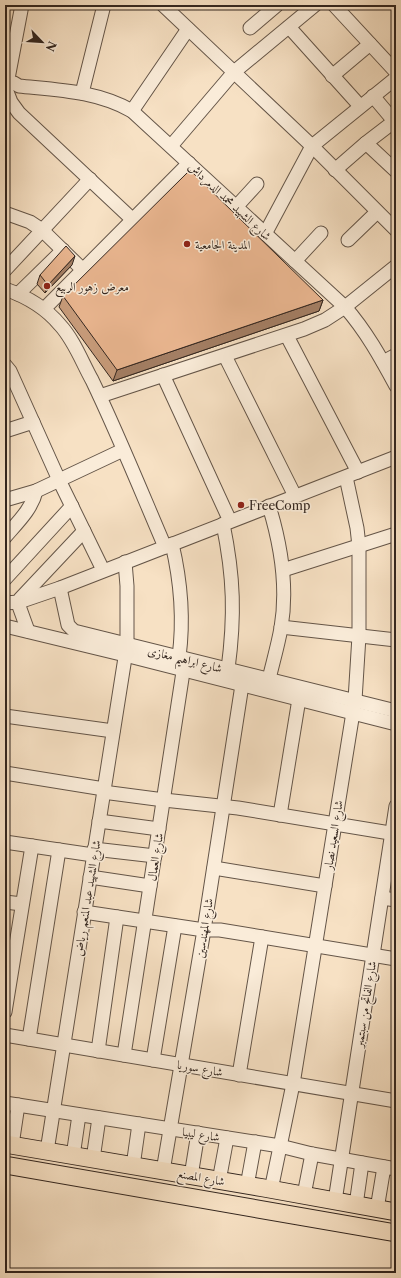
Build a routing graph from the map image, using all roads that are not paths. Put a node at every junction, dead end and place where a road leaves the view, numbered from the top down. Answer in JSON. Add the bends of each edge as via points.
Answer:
{"nodes":[{"id":1,"x":22,"y":5,"type":"edge"},
{"id":2,"x":104,"y":5,"type":"edge"},
{"id":3,"x":163,"y":5,"type":"edge"},
{"id":4,"x":277,"y":5,"type":"edge"},
{"id":5,"x":334,"y":5,"type":"edge"},
{"id":6,"x":308,"y":7,"type":"edge"},
{"id":7,"x":289,"y":27,"type":"junction"},
{"id":8,"x":188,"y":28,"type":"junction"},
{"id":9,"x":250,"y":28,"type":"dead end"},
{"id":10,"x":370,"y":44,"type":"junction"},
{"id":11,"x":234,"y":72,"type":"junction"},
{"id":12,"x":396,"y":72,"type":"edge"},
{"id":13,"x":332,"y":76,"type":"junction"},
{"id":14,"x":396,"y":78,"type":"edge"},
{"id":15,"x":9,"y":85,"type":"edge"},
{"id":16,"x":82,"y":93,"type":"junction"},
{"id":17,"x":373,"y":96,"type":"junction"},
{"id":18,"x":360,"y":106,"type":"junction"},
{"id":19,"x":132,"y":111,"type":"junction"},
{"id":20,"x":395,"y":120,"type":"edge"},
{"id":21,"x":366,"y":143,"type":"junction"},
{"id":22,"x":171,"y":146,"type":"junction"},
{"id":23,"x":312,"y":146,"type":"junction"},
{"id":24,"x":189,"y":163,"type":"junction"},
{"id":25,"x":335,"y":170,"type":"junction"},
{"id":26,"x":396,"y":171,"type":"edge"},
{"id":27,"x":90,"y":179,"type":"junction"},
{"id":28,"x":257,"y":184,"type":"dead end"},
{"id":29,"x":236,"y":206,"type":"junction"},
{"id":30,"x":378,"y":212,"type":"junction"},
{"id":31,"x":5,"y":213,"type":"edge"},
{"id":32,"x":133,"y":220,"type":"junction"},
{"id":33,"x":395,"y":227,"type":"edge"},
{"id":34,"x":42,"y":230,"type":"junction"},
{"id":35,"x":321,"y":233,"type":"dead end"},
{"id":36,"x":265,"y":234,"type":"junction"},
{"id":37,"x":348,"y":240,"type":"dead end"},
{"id":38,"x":63,"y":250,"type":"junction"},
{"id":39,"x":295,"y":261,"type":"junction"},
{"id":40,"x":396,"y":266,"type":"edge"},
{"id":41,"x":5,"y":270,"type":"edge"},
{"id":42,"x":83,"y":270,"type":"junction"},
{"id":43,"x":5,"y":289,"type":"edge"},
{"id":44,"x":18,"y":294,"type":"junction"},
{"id":45,"x":345,"y":307,"type":"junction"},
{"id":46,"x":44,"y":309,"type":"junction"},
{"id":47,"x":287,"y":336,"type":"junction"},
{"id":48,"x":396,"y":355,"type":"edge"},
{"id":49,"x":225,"y":356,"type":"junction"},
{"id":50,"x":383,"y":362,"type":"junction"},
{"id":51,"x":5,"y":365,"type":"edge"},
{"id":52,"x":163,"y":376,"type":"junction"},
{"id":53,"x":396,"y":386,"type":"edge"},
{"id":54,"x":100,"y":396,"type":"junction"},
{"id":55,"x":33,"y":422,"type":"junction"},
{"id":56,"x":5,"y":432,"type":"edge"},
{"id":57,"x":123,"y":450,"type":"junction"},
{"id":58,"x":396,"y":457,"type":"edge"},
{"id":59,"x":352,"y":474,"type":"junction"},
{"id":60,"x":60,"y":480,"type":"junction"},
{"id":61,"x":36,"y":491,"type":"junction"},
{"id":62,"x":295,"y":496,"type":"junction"},
{"id":63,"x":5,"y":500,"type":"edge"},
{"id":64,"x":72,"y":506,"type":"junction"},
{"id":65,"x":269,"y":506,"type":"junction"},
{"id":66,"x":226,"y":523,"type":"junction"},
{"id":67,"x":84,"y":531,"type":"junction"},
{"id":68,"x":396,"y":534,"type":"edge"},
{"id":69,"x":5,"y":537,"type":"edge"},
{"id":70,"x":168,"y":546,"type":"junction"},
{"id":71,"x":359,"y":546,"type":"junction"},
{"id":72,"x":125,"y":562,"type":"junction"},
{"id":73,"x":103,"y":570,"type":"junction"},
{"id":74,"x":282,"y":570,"type":"junction"},
{"id":75,"x":5,"y":579,"type":"edge"},
{"id":76,"x":60,"y":588,"type":"junction"},
{"id":77,"x":19,"y":602,"type":"junction"},
{"id":78,"x":5,"y":603,"type":"edge"},
{"id":79,"x":5,"y":626,"type":"edge"},
{"id":80,"x":281,"y":627,"type":"junction"},
{"id":81,"x":28,"y":631,"type":"junction"},
{"id":82,"x":359,"y":636,"type":"junction"},
{"id":83,"x":396,"y":640,"type":"edge"},
{"id":84,"x":126,"y":650,"type":"junction"},
{"id":85,"x":183,"y":662,"type":"junction"},
{"id":86,"x":228,"y":669,"type":"junction"},
{"id":87,"x":269,"y":679,"type":"junction"},
{"id":88,"x":242,"y":685,"type":"junction"},
{"id":89,"x":299,"y":699,"type":"junction"},
{"id":90,"x":354,"y":707,"type":"junction"},
{"id":91,"x":396,"y":710,"type":"edge"},
{"id":92,"x":5,"y":716,"type":"edge"},
{"id":93,"x":396,"y":724,"type":"edge"},
{"id":94,"x":113,"y":731,"type":"junction"},
{"id":95,"x":5,"y":774,"type":"edge"},
{"id":96,"x":104,"y":790,"type":"junction"},
{"id":97,"x":164,"y":800,"type":"junction"},
{"id":98,"x":396,"y":806,"type":"edge"},
{"id":99,"x":223,"y":807,"type":"junction"},
{"id":100,"x":280,"y":815,"type":"junction"},
{"id":101,"x":99,"y":821,"type":"junction"},
{"id":102,"x":335,"y":824,"type":"junction"},
{"id":103,"x":159,"y":829,"type":"junction"},
{"id":104,"x":394,"y":834,"type":"edge"},
{"id":105,"x":5,"y":842,"type":"edge"},
{"id":106,"x":32,"y":846,"type":"junction"},
{"id":107,"x":59,"y":850,"type":"junction"},
{"id":108,"x":94,"y":852,"type":"junction"},
{"id":109,"x":155,"y":856,"type":"junction"},
{"id":110,"x":214,"y":868,"type":"junction"},
{"id":111,"x":90,"y":877,"type":"junction"},
{"id":112,"x":150,"y":886,"type":"junction"},
{"id":113,"x":325,"y":886,"type":"junction"},
{"id":114,"x":382,"y":898,"type":"junction"},
{"id":115,"x":396,"y":900,"type":"edge"},
{"id":116,"x":5,"y":902,"type":"edge"},
{"id":117,"x":22,"y":904,"type":"junction"},
{"id":118,"x":84,"y":912,"type":"junction"},
{"id":119,"x":118,"y":917,"type":"junction"},
{"id":120,"x":145,"y":921,"type":"junction"},
{"id":121,"x":175,"y":926,"type":"junction"},
{"id":122,"x":204,"y":930,"type":"junction"},
{"id":123,"x":262,"y":937,"type":"junction"},
{"id":124,"x":316,"y":946,"type":"junction"},
{"id":125,"x":373,"y":955,"type":"junction"},
{"id":126,"x":396,"y":959,"type":"edge"},
{"id":127,"x":5,"y":1012,"type":"edge"},
{"id":128,"x":5,"y":1035,"type":"edge"},
{"id":129,"x":29,"y":1039,"type":"junction"},
{"id":130,"x":63,"y":1045,"type":"junction"},
{"id":131,"x":98,"y":1051,"type":"junction"},
{"id":132,"x":124,"y":1055,"type":"junction"},
{"id":133,"x":153,"y":1060,"type":"junction"},
{"id":134,"x":180,"y":1065,"type":"junction"},
{"id":135,"x":239,"y":1075,"type":"junction"},
{"id":136,"x":293,"y":1084,"type":"junction"},
{"id":137,"x":351,"y":1094,"type":"junction"},
{"id":138,"x":396,"y":1101,"type":"edge"},
{"id":139,"x":5,"y":1103,"type":"edge"},
{"id":140,"x":18,"y":1105,"type":"junction"},
{"id":141,"x":53,"y":1111,"type":"junction"},
{"id":142,"x":80,"y":1115,"type":"junction"},
{"id":143,"x":99,"y":1118,"type":"junction"},
{"id":144,"x":139,"y":1124,"type":"junction"},
{"id":145,"x":170,"y":1128,"type":"junction"},
{"id":146,"x":198,"y":1133,"type":"junction"},
{"id":147,"x":227,"y":1138,"type":"junction"},
{"id":148,"x":255,"y":1142,"type":"junction"},
{"id":149,"x":9,"y":1145,"type":"edge"},
{"id":150,"x":280,"y":1146,"type":"junction"},
{"id":151,"x":47,"y":1151,"type":"junction"},
{"id":152,"x":312,"y":1154,"type":"junction"},
{"id":153,"x":73,"y":1156,"type":"junction"},
{"id":154,"x":94,"y":1159,"type":"junction"},
{"id":155,"x":341,"y":1159,"type":"junction"},
{"id":156,"x":362,"y":1163,"type":"junction"},
{"id":157,"x":5,"y":1165,"type":"edge"},
{"id":158,"x":133,"y":1166,"type":"junction"},
{"id":159,"x":390,"y":1168,"type":"edge"},
{"id":160,"x":163,"y":1171,"type":"junction"},
{"id":161,"x":191,"y":1176,"type":"junction"},
{"id":162,"x":219,"y":1180,"type":"junction"},
{"id":163,"x":261,"y":1188,"type":"junction"},
{"id":164,"x":304,"y":1195,"type":"junction"},
{"id":165,"x":335,"y":1201,"type":"junction"},
{"id":166,"x":356,"y":1205,"type":"junction"},
{"id":167,"x":377,"y":1209,"type":"junction"},
{"id":168,"x":260,"y":1210,"type":"junction"},
{"id":169,"x":396,"y":1212,"type":"edge"},
{"id":170,"x":396,"y":1233,"type":"edge"}],
"edges":[{"from":1,"to":15,"type":"street"},
{"from":2,"to":16,"type":"street"},
{"from":3,"to":8,"type":"street"},
{"from":4,"to":9,"type":"street"},
{"from":5,"to":10,"type":"street"},
{"from":6,"to":7,"type":"street"},
{"from":7,"to":11,"type":"street"},
{"from":7,"to":13,"type":"street"},
{"from":8,"to":11,"type":"street"},
{"from":8,"to":19,"type":"street"},
{"from":10,"to":12,"type":"street"},
{"from":10,"to":13,"type":"street"},
{"from":11,"to":22,"type":"street"},
{"from":11,"to":23,"type":"street"},
{"from":13,"to":18,"type":"street"},
{"from":14,"to":17,"type":"street"},
{"from":15,"to":16,"type":"street","name":"شارع الشهيد محمد الدمرداش"},
{"from":15,"to":27,"type":"street","via":[[10,102],[14,108]]},
{"from":16,"to":19,"type":"street","name":"شارع الشهيد محمد الدمرداش","via":[[110,100]]},
{"from":17,"to":18,"type":"street"},
{"from":17,"to":20,"type":"street"},
{"from":18,"to":23,"type":"street"},
{"from":19,"to":22,"type":"street","name":"شارع الشهيد محمد الدمرداش"},
{"from":20,"to":21,"type":"street"},
{"from":21,"to":25,"type":"street"},
{"from":21,"to":26,"type":"street"},
{"from":22,"to":24,"type":"street","name":"شارع الشهيد محمد الدمرداش"},
{"from":23,"to":25,"type":"street"},
{"from":23,"to":36,"type":"street"},
{"from":24,"to":29,"type":"street","name":"شارع الشهيد محمد الدمرداش"},
{"from":24,"to":32,"type":"street"},
{"from":25,"to":30,"type":"street"},
{"from":27,"to":32,"type":"street"},
{"from":27,"to":34,"type":"street"},
{"from":28,"to":29,"type":"street"},
{"from":29,"to":36,"type":"street","name":"شارع الشهيد محمد الدمرداش"},
{"from":30,"to":33,"type":"street"},
{"from":30,"to":37,"type":"street"},
{"from":31,"to":34,"type":"street","via":[[30,222]]},
{"from":32,"to":42,"type":"street"},
{"from":34,"to":38,"type":"street"},
{"from":34,"to":41,"type":"street"},
{"from":35,"to":39,"type":"street"},
{"from":36,"to":39,"type":"street","name":"شارع الشهيد محمد الدمرداش"},
{"from":38,"to":42,"type":"street"},
{"from":38,"to":44,"type":"street"},
{"from":39,"to":45,"type":"street","name":"شارع الشهيد محمد الدمرداش"},
{"from":40,"to":45,"type":"street"},
{"from":42,"to":46,"type":"street"},
{"from":43,"to":44,"type":"street","name":"شارع العمال"},
{"from":44,"to":46,"type":"street","name":"شارع العمال"},
{"from":45,"to":47,"type":"street","via":[[325,320]]},
{"from":45,"to":50,"type":"street","name":"شارع الشهيد محمد الدمرداش"},
{"from":46,"to":54,"type":"street","name":"شارع العمال","via":[[61,325],[75,346]]},
{"from":47,"to":49,"type":"street"},
{"from":47,"to":59,"type":"street","name":"شارع السعيد نصار"},
{"from":48,"to":50,"type":"street"},
{"from":49,"to":52,"type":"street"},
{"from":49,"to":62,"type":"street"},
{"from":50,"to":53,"type":"street","name":"شارع الشهيد محمد الدمرداش"},
{"from":51,"to":55,"type":"street"},
{"from":52,"to":54,"type":"street"},
{"from":52,"to":66,"type":"street"},
{"from":54,"to":57,"type":"street","name":"شارع العمال"},
{"from":55,"to":56,"type":"street"},
{"from":55,"to":60,"type":"street"},
{"from":57,"to":60,"type":"street"},
{"from":57,"to":70,"type":"street","name":"شارع العمال"},
{"from":58,"to":59,"type":"street"},
{"from":59,"to":62,"type":"street"},
{"from":59,"to":71,"type":"street","name":"شارع السعيد نصار"},
{"from":60,"to":61,"type":"street"},
{"from":60,"to":64,"type":"street"},
{"from":61,"to":63,"type":"street"},
{"from":61,"to":69,"type":"street","via":[[28,509]]},
{"from":62,"to":65,"type":"street"},
{"from":64,"to":67,"type":"street"},
{"from":64,"to":75,"type":"street"},
{"from":65,"to":66,"type":"street"},
{"from":65,"to":74,"type":"street","via":[[277,535]]},
{"from":66,"to":70,"type":"street"},
{"from":66,"to":86,"type":"street","via":[[234,611]]},
{"from":67,"to":73,"type":"street"},
{"from":67,"to":77,"type":"street"},
{"from":68,"to":71,"type":"street"},
{"from":70,"to":72,"type":"street"},
{"from":70,"to":85,"type":"street","name":"شارع العمال","via":[[177,567],[182,612]]},
{"from":71,"to":74,"type":"street"},
{"from":71,"to":82,"type":"street","name":"شارع السعيد نصار"},
{"from":72,"to":73,"type":"street"},
{"from":72,"to":84,"type":"street","name":"شارع الشهيد عبد المنعم رياض"},
{"from":73,"to":76,"type":"street"},
{"from":74,"to":80,"type":"street"},
{"from":76,"to":77,"type":"street"},
{"from":76,"to":84,"type":"street","name":"شارع ابراهيم مغازى","via":[[71,629]]},
{"from":77,"to":78,"type":"street"},
{"from":77,"to":81,"type":"street"},
{"from":79,"to":81,"type":"street","name":"شارع ابراهيم مغازى"},
{"from":80,"to":82,"type":"street"},
{"from":80,"to":87,"type":"street"},
{"from":81,"to":84,"type":"street","name":"شارع ابراهيم مغازى"},
{"from":82,"to":83,"type":"street"},
{"from":82,"to":90,"type":"street","name":"شارع السعيد نصار"},
{"from":84,"to":85,"type":"street","name":"شارع ابراهيم مغازى"},
{"from":84,"to":94,"type":"street","name":"شارع الشهيد عبد المنعم رياض"},
{"from":85,"to":86,"type":"street","name":"شارع ابراهيم مغازى"},
{"from":85,"to":88,"type":"street","name":"شارع ابراهيم مغازى"},
{"from":85,"to":97,"type":"street","name":"شارع العمال"},
{"from":86,"to":87,"type":"street","name":"شارع ابراهيم مغازى"},
{"from":87,"to":90,"type":"street","name":"شارع ابراهيم مغازى"},
{"from":88,"to":89,"type":"street","name":"شارع ابراهيم مغازى"},
{"from":88,"to":99,"type":"street","name":"شارع المهندسين"},
{"from":89,"to":90,"type":"street","name":"شارع ابراهيم مغازى"},
{"from":89,"to":100,"type":"street"},
{"from":90,"to":91,"type":"street","name":"شارع ابراهيم مغازى"},
{"from":90,"to":93,"type":"street","name":"شارع ابراهيم مغازى"},
{"from":90,"to":102,"type":"street","name":"شارع السعيد نصار"},
{"from":92,"to":94,"type":"street"},
{"from":94,"to":96,"type":"street","name":"شارع الشهيد عبد المنعم رياض"},
{"from":95,"to":96,"type":"street"},
{"from":96,"to":97,"type":"street"},
{"from":96,"to":101,"type":"street","name":"شارع الشهيد عبد المنعم رياض"},
{"from":97,"to":99,"type":"street"},
{"from":97,"to":103,"type":"street","name":"شارع العمال"},
{"from":98,"to":104,"type":"street","name":"شارع الفاتح من سبتمبر"},
{"from":99,"to":100,"type":"street"},
{"from":99,"to":110,"type":"street","name":"شارع المهندسين"},
{"from":100,"to":102,"type":"street"},
{"from":101,"to":103,"type":"street"},
{"from":101,"to":108,"type":"street","name":"شارع الشهيد عبد المنعم رياض"},
{"from":102,"to":104,"type":"street"},
{"from":102,"to":113,"type":"street","name":"شارع السعيد نصار"},
{"from":103,"to":109,"type":"street","name":"شارع العمال"},
{"from":104,"to":114,"type":"street","name":"شارع الفاتح من سبتمبر"},
{"from":105,"to":106,"type":"street"},
{"from":106,"to":107,"type":"street"},
{"from":106,"to":117,"type":"street"},
{"from":107,"to":108,"type":"street"},
{"from":107,"to":129,"type":"street"},
{"from":108,"to":109,"type":"street"},
{"from":108,"to":111,"type":"street","name":"شارع الشهيد عبد المنعم رياض"},
{"from":109,"to":112,"type":"street","name":"شارع العمال"},
{"from":110,"to":113,"type":"street"},
{"from":110,"to":122,"type":"street","name":"شارع المهندسين"},
{"from":111,"to":112,"type":"street"},
{"from":111,"to":118,"type":"street","name":"شارع الشهيد عبد المنعم رياض"},
{"from":112,"to":120,"type":"street","name":"شارع العمال"},
{"from":113,"to":124,"type":"street","name":"شارع السعيد نصار"},
{"from":114,"to":115,"type":"street"},
{"from":114,"to":125,"type":"street","name":"شارع الفاتح من سبتمبر"},
{"from":116,"to":117,"type":"street"},
{"from":117,"to":127,"type":"street"},
{"from":118,"to":119,"type":"street"},
{"from":118,"to":130,"type":"street","name":"شارع الشهيد عبد المنعم رياض"},
{"from":119,"to":120,"type":"street"},
{"from":119,"to":131,"type":"street"},
{"from":120,"to":121,"type":"street"},
{"from":120,"to":132,"type":"street","name":"شارع العمال"},
{"from":121,"to":122,"type":"street"},
{"from":121,"to":133,"type":"street"},
{"from":122,"to":123,"type":"street"},
{"from":122,"to":134,"type":"street","name":"شارع المهندسين"},
{"from":123,"to":124,"type":"street"},
{"from":123,"to":135,"type":"street"},
{"from":124,"to":125,"type":"street"},
{"from":124,"to":136,"type":"street","name":"شارع السعيد نصار"},
{"from":125,"to":126,"type":"street"},
{"from":125,"to":137,"type":"street","name":"شارع الفاتح من سبتمبر"},
{"from":128,"to":129,"type":"street","name":"شارع سوريا"},
{"from":129,"to":130,"type":"street","name":"شارع سوريا"},
{"from":130,"to":131,"type":"street","name":"شارع سوريا"},
{"from":130,"to":141,"type":"street","name":"شارع الشهيد عبد المنعم رياض"},
{"from":131,"to":132,"type":"street","name":"شارع سوريا"},
{"from":132,"to":133,"type":"street","name":"شارع سوريا"},
{"from":133,"to":134,"type":"street","name":"شارع سوريا"},
{"from":134,"to":135,"type":"street","name":"شارع سوريا"},
{"from":134,"to":145,"type":"street","name":"شارع المهندسين"},
{"from":135,"to":136,"type":"street","name":"شارع سوريا"},
{"from":136,"to":137,"type":"street","name":"شارع سوريا"},
{"from":136,"to":150,"type":"street","name":"شارع السعيد نصار"},
{"from":137,"to":138,"type":"street","name":"شارع سوريا"},
{"from":137,"to":155,"type":"street","name":"شارع الفاتح من سبتمبر"},
{"from":139,"to":140,"type":"street","name":"شارع ليبيا"},
{"from":140,"to":141,"type":"street","name":"شارع ليبيا"},
{"from":140,"to":149,"type":"street"},
{"from":141,"to":142,"type":"street","name":"شارع ليبيا"},
{"from":141,"to":151,"type":"street","name":"شارع الشهيد عبد المنعم رياض"},
{"from":142,"to":143,"type":"street","name":"شارع ليبيا"},
{"from":142,"to":153,"type":"street"},
{"from":143,"to":144,"type":"street","name":"شارع ليبيا"},
{"from":143,"to":154,"type":"street"},
{"from":144,"to":145,"type":"street","name":"شارع ليبيا"},
{"from":144,"to":158,"type":"street"},
{"from":145,"to":146,"type":"street","name":"شارع ليبيا"},
{"from":145,"to":160,"type":"street","name":"شارع المهندسين"},
{"from":146,"to":147,"type":"street","name":"شارع ليبيا"},
{"from":146,"to":161,"type":"street"},
{"from":147,"to":148,"type":"street","name":"شارع ليبيا"},
{"from":147,"to":162,"type":"street"},
{"from":148,"to":150,"type":"street","name":"شارع ليبيا"},
{"from":148,"to":163,"type":"street"},
{"from":149,"to":151,"type":"main road","name":"شارع المصنع"},
{"from":150,"to":152,"type":"street","name":"شارع ليبيا"},
{"from":150,"to":163,"type":"street","name":"شارع السعيد نصار"},
{"from":151,"to":153,"type":"main road","name":"شارع المصنع"},
{"from":152,"to":155,"type":"street","name":"شارع ليبيا"},
{"from":152,"to":164,"type":"street"},
{"from":153,"to":154,"type":"main road","name":"شارع المصنع"},
{"from":154,"to":158,"type":"main road","name":"شارع المصنع"},
{"from":155,"to":156,"type":"street","name":"شارع ليبيا"},
{"from":155,"to":165,"type":"street","name":"شارع الفاتح من سبتمبر"},
{"from":156,"to":159,"type":"street","name":"شارع ليبيا"},
{"from":156,"to":166,"type":"street"},
{"from":157,"to":168,"type":"main road","name":"شارع المصنع"},
{"from":158,"to":160,"type":"main road","name":"شارع المصنع"},
{"from":159,"to":167,"type":"street"},
{"from":160,"to":161,"type":"main road","name":"شارع المصنع"},
{"from":161,"to":162,"type":"main road","name":"شارع المصنع"},
{"from":162,"to":163,"type":"main road","name":"شارع المصنع"},
{"from":163,"to":164,"type":"main road","name":"شارع المصنع"},
{"from":163,"to":168,"type":"main road"},
{"from":164,"to":165,"type":"main road","name":"شارع المصنع"},
{"from":165,"to":166,"type":"main road","name":"شارع المصنع"},
{"from":166,"to":167,"type":"main road","name":"شارع المصنع"},
{"from":167,"to":169,"type":"main road","name":"شارع المصنع"},
{"from":168,"to":170,"type":"main road","name":"شارع المصنع"}]}
